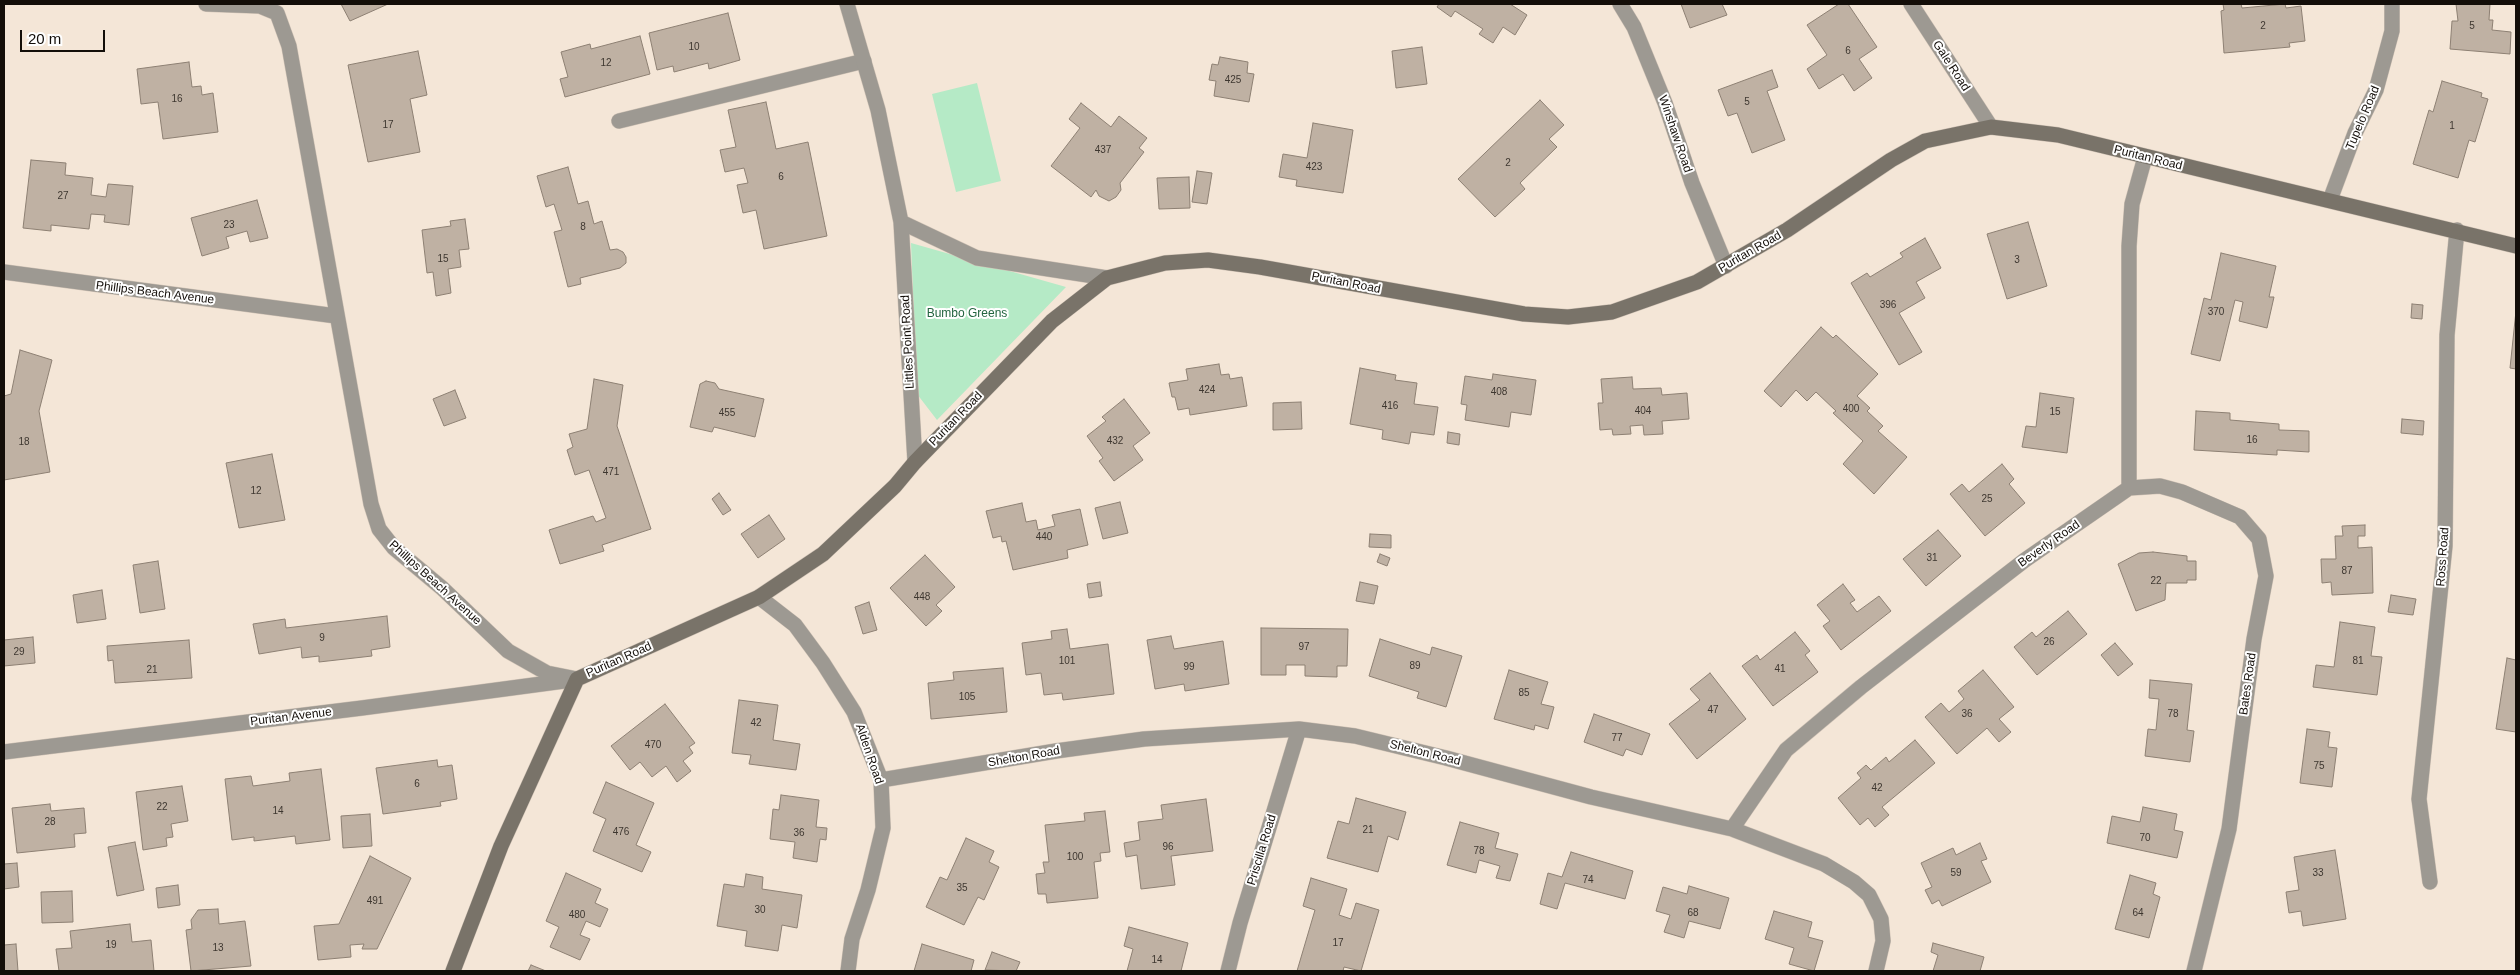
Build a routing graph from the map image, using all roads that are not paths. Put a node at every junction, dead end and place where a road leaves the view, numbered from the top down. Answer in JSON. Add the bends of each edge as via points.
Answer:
{"nodes":[{"id":1,"x":206,"y":4,"type":"edge"},
{"id":2,"x":846,"y":4,"type":"edge"},
{"id":3,"x":1620,"y":4,"type":"edge"},
{"id":4,"x":1911,"y":4,"type":"edge"},
{"id":5,"x":2392,"y":4,"type":"edge"},
{"id":6,"x":864,"y":61,"type":"junction"},
{"id":7,"x":619,"y":121,"type":"dead end"},
{"id":8,"x":1991,"y":127,"type":"junction"},
{"id":9,"x":2145,"y":157,"type":"junction"},
{"id":10,"x":2330,"y":200,"type":"junction"},
{"id":11,"x":901,"y":222,"type":"junction"},
{"id":12,"x":2457,"y":230,"type":"junction"},
{"id":13,"x":2516,"y":246,"type":"edge"},
{"id":14,"x":1726,"y":266,"type":"junction"},
{"id":15,"x":4,"y":272,"type":"edge"},
{"id":16,"x":1107,"y":278,"type":"junction"},
{"id":17,"x":336,"y":316,"type":"junction"},
{"id":18,"x":915,"y":462,"type":"junction"},
{"id":19,"x":2129,"y":488,"type":"junction"},
{"id":20,"x":759,"y":597,"type":"junction"},
{"id":21,"x":577,"y":679,"type":"junction"},
{"id":22,"x":1299,"y":729,"type":"junction"},
{"id":23,"x":4,"y":752,"type":"edge"},
{"id":24,"x":881,"y":780,"type":"junction"},
{"id":25,"x":1732,"y":829,"type":"junction"},
{"id":26,"x":2430,"y":882,"type":"dead end"},
{"id":27,"x":453,"y":971,"type":"edge"},
{"id":28,"x":848,"y":971,"type":"edge"},
{"id":29,"x":1228,"y":971,"type":"edge"},
{"id":30,"x":1876,"y":971,"type":"edge"},
{"id":31,"x":2194,"y":971,"type":"edge"}],
"edges":[{"from":1,"to":17,"type":"street","name":"Phillips Beach Avenue","via":[[260,6],[277,13],[289,46]]},
{"from":2,"to":6,"type":"street","name":"Littles Point Road"},
{"from":3,"to":14,"type":"street","name":"Winshaw Road","via":[[1634,27],[1665,103],[1692,184]]},
{"from":4,"to":8,"type":"street","name":"Gale Road"},
{"from":5,"to":10,"type":"street","name":"Tupelo Road","via":[[2392,32],[2376,90],[2355,133]]},
{"from":6,"to":7,"type":"street"},
{"from":6,"to":11,"type":"street","name":"Littles Point Road","via":[[878,110]]},
{"from":8,"to":9,"type":"street","name":"Puritan Road","via":[[2058,135]]},
{"from":8,"to":14,"type":"street","name":"Puritan Road","via":[[1925,141]]},
{"from":9,"to":10,"type":"street","name":"Puritan Road"},
{"from":9,"to":19,"type":"street","via":[[2132,204],[2129,246]]},
{"from":10,"to":12,"type":"street","name":"Puritan Road"},
{"from":11,"to":16,"type":"street","via":[[977,258]]},
{"from":11,"to":18,"type":"street","name":"Littles Point Road"},
{"from":12,"to":13,"type":"street","name":"Puritan Road"},
{"from":12,"to":26,"type":"street","name":"Ross Road","via":[[2447,335],[2445,546],[2419,799]]},
{"from":14,"to":16,"type":"street","name":"Puritan Road","via":[[1672,292],[1612,312],[1568,317],[1524,314],[1208,260],[1165,263]]},
{"from":15,"to":17,"type":"street","name":"Phillips Beach Avenue"},
{"from":16,"to":18,"type":"street","name":"Puritan Road","via":[[1052,321]]},
{"from":17,"to":21,"type":"street","name":"Phillips Beach Avenue","via":[[370,504],[380,529],[394,548],[508,651],[547,673]]},
{"from":18,"to":20,"type":"street","name":"Puritan Road","via":[[895,486],[823,554]]},
{"from":19,"to":25,"type":"street","name":"Beverly Road","via":[[2025,560],[1861,687],[1786,750]]},
{"from":19,"to":31,"type":"street","name":"Bates Road","via":[[2160,486],[2182,492],[2240,518],[2259,539],[2266,576],[2254,639],[2228,829]]},
{"from":20,"to":21,"type":"street","name":"Puritan Road"},
{"from":20,"to":24,"type":"street","name":"Alden Road","via":[[795,625],[823,662],[854,712]]},
{"from":21,"to":23,"type":"street","name":"Puritan Avenue"},
{"from":21,"to":27,"type":"street","name":"Puritan Road","via":[[501,846]]},
{"from":22,"to":24,"type":"street","name":"Shelton Road","via":[[1144,739]]},
{"from":22,"to":25,"type":"street","name":"Shelton Road","via":[[1355,736],[1590,797]]},
{"from":22,"to":29,"type":"street","name":"Priscilla Road"},
{"from":24,"to":28,"type":"street","name":"Alden Road","via":[[883,828],[852,939]]},
{"from":25,"to":30,"type":"street","name":"Shelton Road","via":[[1824,864],[1854,882],[1868,895],[1881,919],[1883,941]]}]}
